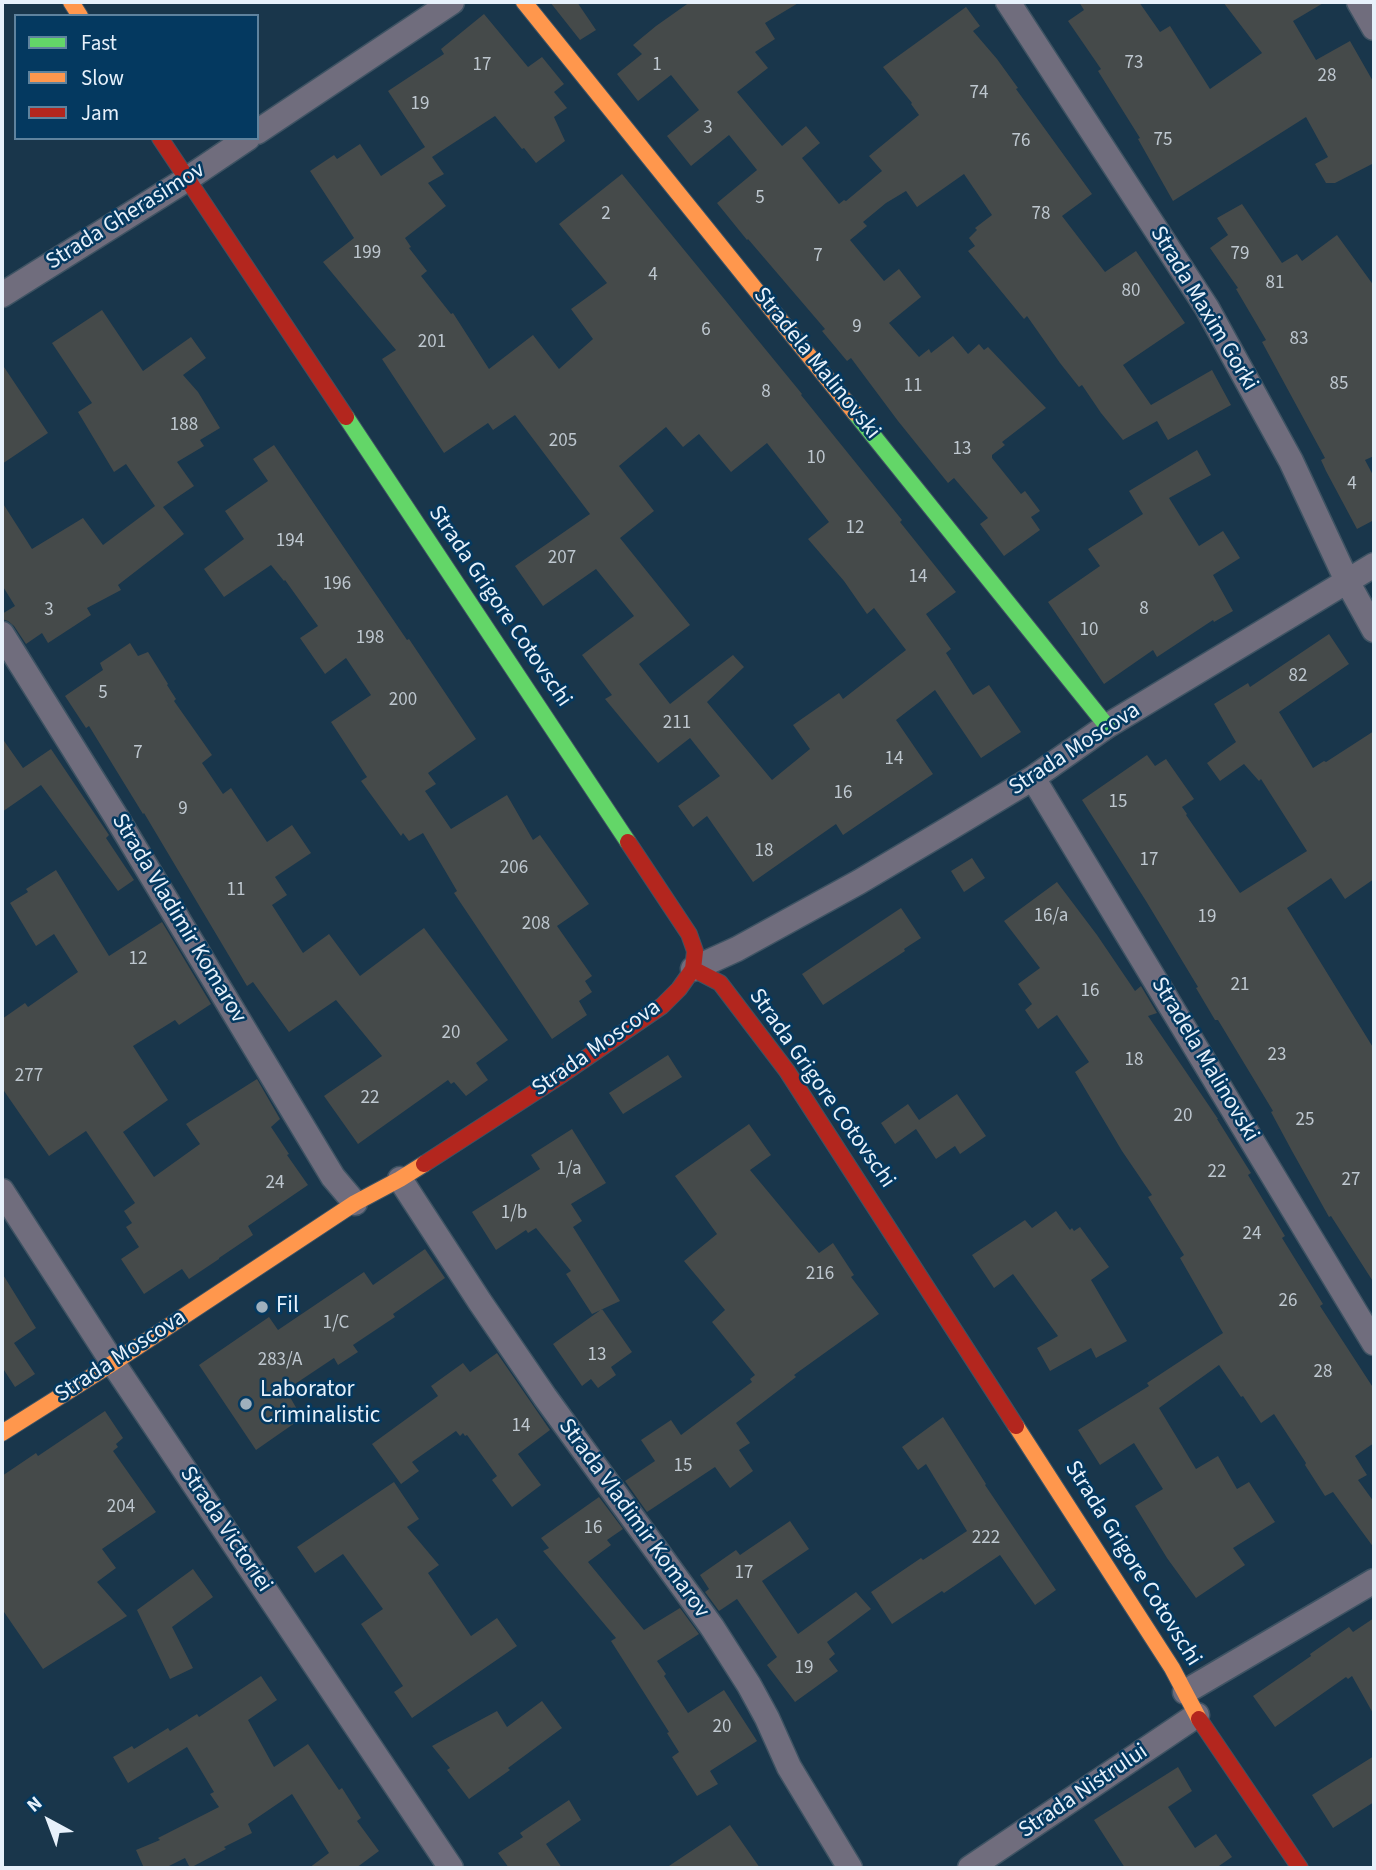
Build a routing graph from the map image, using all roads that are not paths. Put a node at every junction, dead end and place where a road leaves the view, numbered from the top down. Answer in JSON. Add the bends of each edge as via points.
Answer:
{"nodes":[{"id":1,"x":452,"y":2,"type":"edge"},
{"id":2,"x":524,"y":2,"type":"edge"},
{"id":3,"x":1008,"y":2,"type":"edge"},
{"id":4,"x":1359,"y":2,"type":"edge"},
{"id":5,"x":1374,"y":28,"type":"edge"},
{"id":6,"x":259,"y":131,"type":"edge"},
{"id":7,"x":161,"y":140,"type":"edge"},
{"id":8,"x":245,"y":140,"type":"edge"},
{"id":9,"x":187,"y":179,"type":"junction"},
{"id":10,"x":2,"y":295,"type":"edge"},
{"id":11,"x":1374,"y":565,"type":"edge"},
{"id":12,"x":1348,"y":583,"type":"junction"},
{"id":13,"x":1374,"y":630,"type":"edge"},
{"id":14,"x":2,"y":634,"type":"edge"},
{"id":15,"x":1107,"y":726,"type":"junction"},
{"id":16,"x":1033,"y":778,"type":"junction"},
{"id":17,"x":693,"y":969,"type":"junction"},
{"id":18,"x":400,"y":1179,"type":"junction"},
{"id":19,"x":2,"y":1191,"type":"edge"},
{"id":20,"x":355,"y":1203,"type":"junction"},
{"id":21,"x":1374,"y":1343,"type":"edge"},
{"id":22,"x":113,"y":1363,"type":"junction"},
{"id":23,"x":2,"y":1433,"type":"edge"},
{"id":24,"x":1374,"y":1581,"type":"edge"},
{"id":25,"x":1185,"y":1692,"type":"junction"},
{"id":26,"x":1197,"y":1715,"type":"junction"},
{"id":27,"x":451,"y":1868,"type":"edge"},
{"id":28,"x":850,"y":1868,"type":"edge"},
{"id":29,"x":970,"y":1868,"type":"edge"},
{"id":30,"x":1300,"y":1868,"type":"edge"}],
"edges":[{"from":1,"to":6,"type":"street"},
{"from":2,"to":15,"type":"street","name":"Stradela Malinovski"},
{"from":3,"to":12,"type":"street","name":"Strada Maxim Gorki","via":[[1207,308],[1291,461]]},
{"from":4,"to":5,"type":"street"},
{"from":7,"to":9,"type":"street","name":"Strada Grigore Cotovschi"},
{"from":8,"to":9,"type":"street","name":"Strada Gherasimov"},
{"from":9,"to":10,"type":"street","name":"Strada Gherasimov"},
{"from":9,"to":17,"type":"street","name":"Strada Grigore Cotovschi","via":[[689,934],[695,951]]},
{"from":11,"to":12,"type":"street","name":"Strada Moscova"},
{"from":12,"to":13,"type":"street","name":"Strada Maxim Gorki"},
{"from":12,"to":15,"type":"street","name":"Strada Moscova"},
{"from":14,"to":20,"type":"street","name":"Strada Vladimir Komarov","via":[[333,1177]]},
{"from":15,"to":16,"type":"street","name":"Strada Moscova"},
{"from":16,"to":17,"type":"street","name":"Strada Moscova","via":[[859,882]]},
{"from":16,"to":21,"type":"street","name":"Stradela Malinovski"},
{"from":17,"to":18,"type":"street","name":"Strada Moscova","via":[[662,1006]]},
{"from":17,"to":25,"type":"street","name":"Strada Grigore Cotovschi","via":[[719,983],[787,1071]]},
{"from":18,"to":20,"type":"street","name":"Strada Moscova"},
{"from":18,"to":28,"type":"street","name":"Strada Vladimir Komarov","via":[[545,1397],[712,1627]]},
{"from":19,"to":22,"type":"street","name":"Strada Victoriei"},
{"from":20,"to":22,"type":"street","name":"Strada Moscova"},
{"from":22,"to":23,"type":"street","name":"Strada Moscova"},
{"from":22,"to":27,"type":"street","name":"Strada Victoriei"},
{"from":24,"to":25,"type":"street"},
{"from":25,"to":26,"type":"street","name":"Strada Grigore Cotovschi"},
{"from":26,"to":29,"type":"street","name":"Strada Nistrului"},
{"from":26,"to":30,"type":"street","name":"Strada Grigore Cotovschi"}]}
